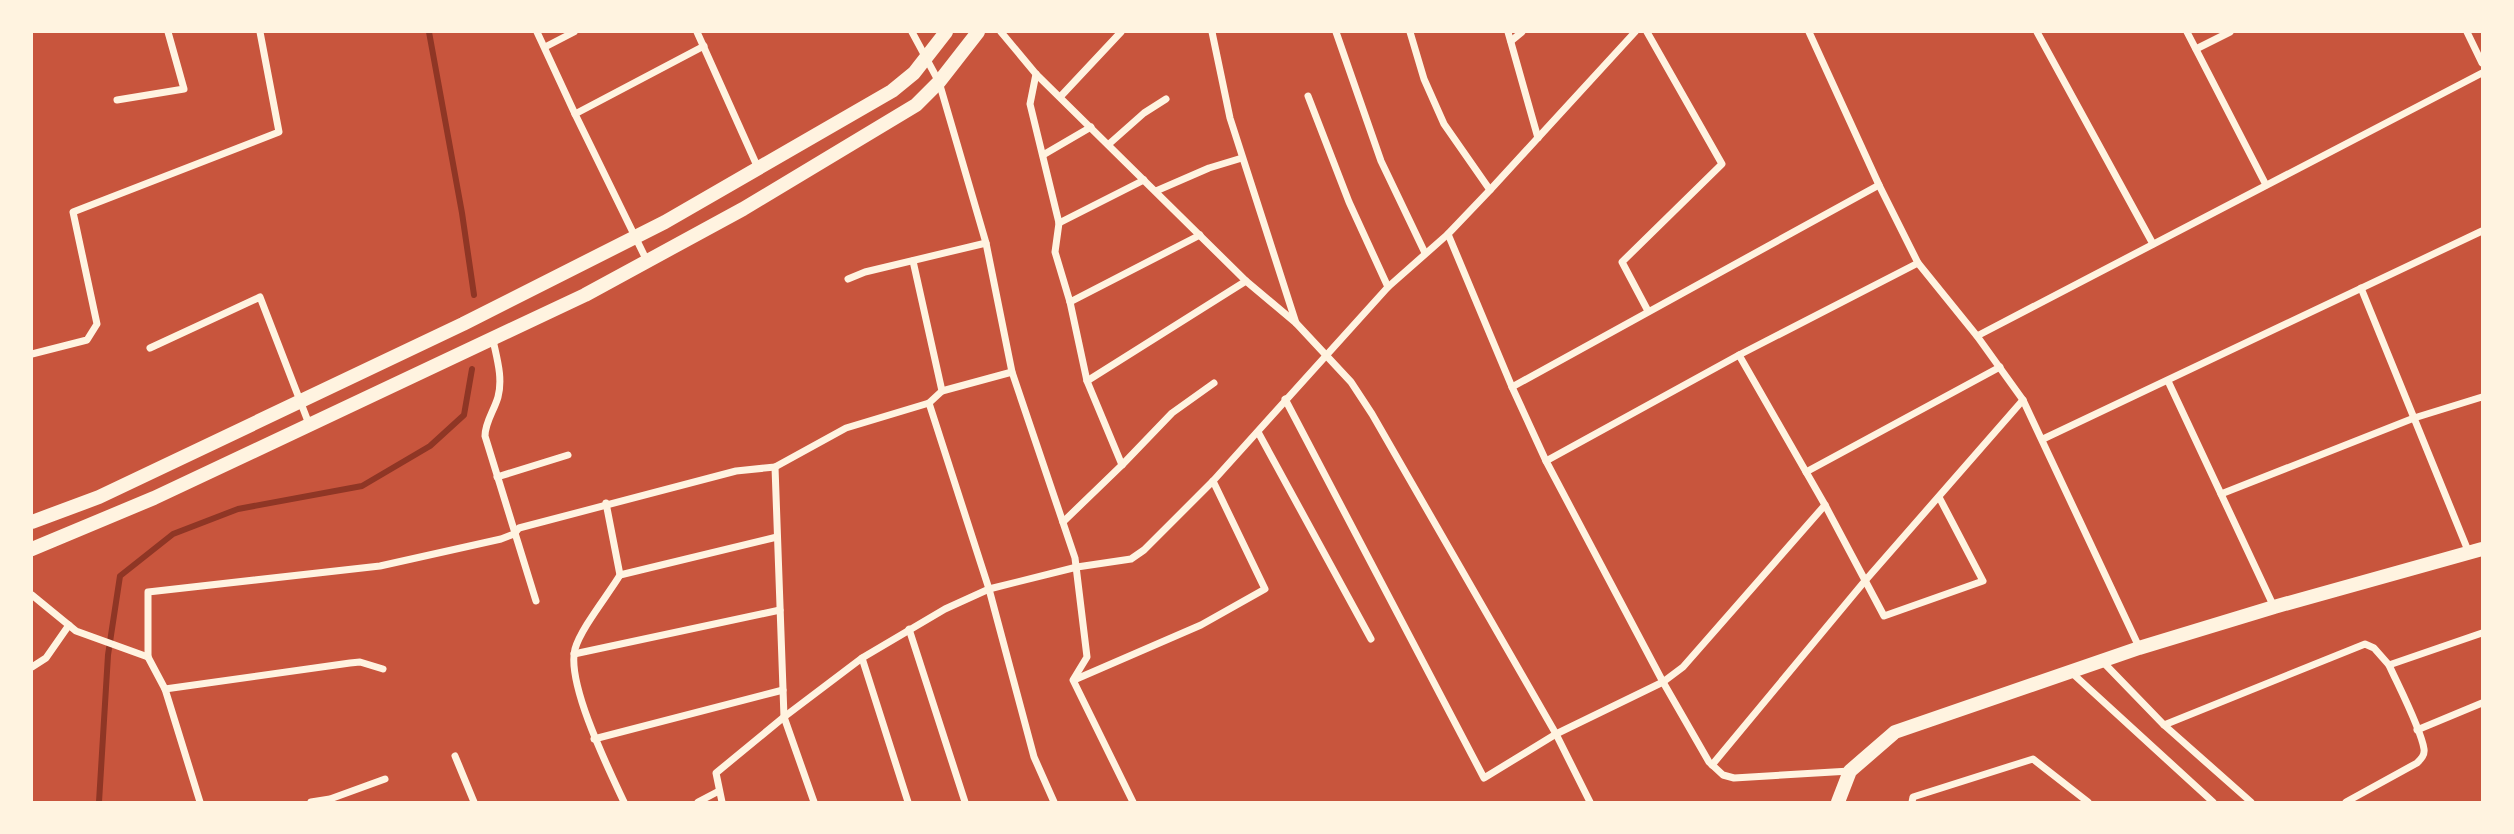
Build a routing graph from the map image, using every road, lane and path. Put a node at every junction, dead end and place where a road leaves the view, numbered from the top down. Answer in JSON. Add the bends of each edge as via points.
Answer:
{"nodes":[{"id":1,"x":168,"y":32,"type":"edge"},
{"id":2,"x":260,"y":32,"type":"edge"},
{"id":3,"x":537,"y":32,"type":"edge"},
{"id":4,"x":574,"y":32,"type":"edge"},
{"id":5,"x":697,"y":32,"type":"edge"},
{"id":6,"x":912,"y":32,"type":"edge"},
{"id":7,"x":946,"y":32,"type":"edge"},
{"id":8,"x":978,"y":32,"type":"edge"},
{"id":9,"x":1001,"y":32,"type":"edge"},
{"id":10,"x":1121,"y":32,"type":"edge"},
{"id":11,"x":1212,"y":32,"type":"edge"},
{"id":12,"x":1336,"y":32,"type":"edge"},
{"id":13,"x":1410,"y":32,"type":"edge"},
{"id":14,"x":1508,"y":32,"type":"edge"},
{"id":15,"x":1522,"y":32,"type":"edge"},
{"id":16,"x":1634,"y":32,"type":"edge"},
{"id":17,"x":1647,"y":32,"type":"edge"},
{"id":18,"x":1812,"y":32,"type":"edge"},
{"id":19,"x":2037,"y":32,"type":"edge"},
{"id":20,"x":2187,"y":32,"type":"edge"},
{"id":21,"x":2230,"y":32,"type":"edge"},
{"id":22,"x":2467,"y":32,"type":"edge"},
{"id":23,"x":1511,"y":41,"type":"junction"},
{"id":24,"x":704,"y":46,"type":"junction"},
{"id":25,"x":545,"y":47,"type":"junction"},
{"id":26,"x":2196,"y":49,"type":"junction"},
{"id":27,"x":925,"y":58,"type":"junction"},
{"id":28,"x":2483,"y":63,"type":"edge"},
{"id":29,"x":2483,"y":73,"type":"edge"},
{"id":30,"x":1036,"y":74,"type":"junction"},
{"id":31,"x":939,"y":82,"type":"junction"},
{"id":32,"x":1060,"y":96,"type":"junction"},
{"id":33,"x":1308,"y":96,"type":"dead end"},
{"id":34,"x":1166,"y":99,"type":"dead end"},
{"id":35,"x":117,"y":100,"type":"dead end"},
{"id":36,"x":575,"y":114,"type":"junction"},
{"id":37,"x":1091,"y":127,"type":"junction"},
{"id":38,"x":1538,"y":138,"type":"junction"},
{"id":39,"x":1109,"y":145,"type":"junction"},
{"id":40,"x":1043,"y":155,"type":"junction"},
{"id":41,"x":1242,"y":158,"type":"junction"},
{"id":42,"x":758,"y":168,"type":"junction"},
{"id":43,"x":1144,"y":180,"type":"junction"},
{"id":44,"x":1879,"y":185,"type":"junction"},
{"id":45,"x":2266,"y":185,"type":"junction"},
{"id":46,"x":1156,"y":191,"type":"junction"},
{"id":47,"x":1490,"y":191,"type":"junction"},
{"id":48,"x":1059,"y":222,"type":"junction"},
{"id":49,"x":2483,"y":231,"type":"edge"},
{"id":50,"x":1448,"y":233,"type":"junction"},
{"id":51,"x":1200,"y":235,"type":"junction"},
{"id":52,"x":635,"y":237,"type":"junction"},
{"id":53,"x":986,"y":243,"type":"junction"},
{"id":54,"x":2153,"y":244,"type":"junction"},
{"id":55,"x":1425,"y":253,"type":"junction"},
{"id":56,"x":647,"y":261,"type":"junction"},
{"id":57,"x":913,"y":261,"type":"junction"},
{"id":58,"x":1918,"y":263,"type":"junction"},
{"id":59,"x":848,"y":279,"type":"dead end"},
{"id":60,"x":1246,"y":281,"type":"junction"},
{"id":61,"x":1388,"y":287,"type":"junction"},
{"id":62,"x":2361,"y":288,"type":"junction"},
{"id":63,"x":1070,"y":302,"type":"junction"},
{"id":64,"x":1648,"y":311,"type":"junction"},
{"id":65,"x":1296,"y":323,"type":"junction"},
{"id":66,"x":1977,"y":336,"type":"junction"},
{"id":67,"x":493,"y":340,"type":"junction"},
{"id":68,"x":150,"y":348,"type":"dead end"},
{"id":69,"x":32,"y":354,"type":"edge"},
{"id":70,"x":1326,"y":355,"type":"junction"},
{"id":71,"x":1739,"y":355,"type":"junction"},
{"id":72,"x":2000,"y":367,"type":"junction"},
{"id":73,"x":1012,"y":372,"type":"junction"},
{"id":74,"x":2168,"y":380,"type":"junction"},
{"id":75,"x":1087,"y":381,"type":"junction"},
{"id":76,"x":1214,"y":383,"type":"dead end"},
{"id":77,"x":1512,"y":387,"type":"junction"},
{"id":78,"x":942,"y":391,"type":"junction"},
{"id":79,"x":2483,"y":397,"type":"edge"},
{"id":80,"x":1285,"y":399,"type":"junction"},
{"id":81,"x":2023,"y":400,"type":"junction"},
{"id":82,"x":300,"y":402,"type":"junction"},
{"id":83,"x":929,"y":403,"type":"junction"},
{"id":84,"x":2414,"y":418,"type":"junction"},
{"id":85,"x":309,"y":424,"type":"junction"},
{"id":86,"x":1258,"y":432,"type":"junction"},
{"id":87,"x":2043,"y":439,"type":"junction"},
{"id":88,"x":568,"y":455,"type":"dead end"},
{"id":89,"x":1546,"y":461,"type":"junction"},
{"id":90,"x":1122,"y":466,"type":"junction"},
{"id":91,"x":775,"y":467,"type":"junction"},
{"id":92,"x":1806,"y":472,"type":"junction"},
{"id":93,"x":497,"y":477,"type":"junction"},
{"id":94,"x":1213,"y":481,"type":"junction"},
{"id":95,"x":2221,"y":494,"type":"junction"},
{"id":96,"x":1939,"y":497,"type":"junction"},
{"id":97,"x":606,"y":503,"type":"junction"},
{"id":98,"x":1825,"y":505,"type":"junction"},
{"id":99,"x":32,"y":522,"type":"edge"},
{"id":100,"x":1063,"y":522,"type":"junction"},
{"id":101,"x":514,"y":534,"type":"junction"},
{"id":102,"x":778,"y":537,"type":"junction"},
{"id":103,"x":32,"y":549,"type":"edge"},
{"id":104,"x":2476,"y":551,"type":"edge"},
{"id":105,"x":1077,"y":567,"type":"junction"},
{"id":106,"x":620,"y":575,"type":"junction"},
{"id":107,"x":1864,"y":582,"type":"junction"},
{"id":108,"x":989,"y":589,"type":"junction"},
{"id":109,"x":32,"y":595,"type":"edge"},
{"id":110,"x":536,"y":601,"type":"dead end"},
{"id":111,"x":2274,"y":607,"type":"junction"},
{"id":112,"x":780,"y":610,"type":"junction"},
{"id":113,"x":69,"y":625,"type":"junction"},
{"id":114,"x":909,"y":629,"type":"junction"},
{"id":115,"x":2483,"y":633,"type":"edge"},
{"id":116,"x":1371,"y":639,"type":"dead end"},
{"id":117,"x":2139,"y":648,"type":"junction"},
{"id":118,"x":574,"y":654,"type":"junction"},
{"id":119,"x":148,"y":657,"type":"junction"},
{"id":120,"x":862,"y":658,"type":"junction"},
{"id":121,"x":2103,"y":662,"type":"junction"},
{"id":122,"x":2389,"y":665,"type":"junction"},
{"id":123,"x":32,"y":667,"type":"edge"},
{"id":124,"x":383,"y":668,"type":"dead end"},
{"id":125,"x":2072,"y":673,"type":"junction"},
{"id":126,"x":1073,"y":680,"type":"junction"},
{"id":127,"x":1663,"y":682,"type":"junction"},
{"id":128,"x":165,"y":689,"type":"junction"},
{"id":129,"x":783,"y":690,"type":"junction"},
{"id":130,"x":2483,"y":703,"type":"edge"},
{"id":131,"x":784,"y":717,"type":"junction"},
{"id":132,"x":2164,"y":726,"type":"junction"},
{"id":133,"x":2417,"y":730,"type":"junction"},
{"id":134,"x":1556,"y":734,"type":"junction"},
{"id":135,"x":594,"y":739,"type":"junction"},
{"id":136,"x":455,"y":756,"type":"dead end"},
{"id":137,"x":1712,"y":765,"type":"junction"},
{"id":138,"x":1850,"y":771,"type":"junction"},
{"id":139,"x":385,"y":779,"type":"dead end"},
{"id":140,"x":719,"y":791,"type":"junction"},
{"id":141,"x":200,"y":803,"type":"edge"},
{"id":142,"x":311,"y":803,"type":"edge"},
{"id":143,"x":474,"y":803,"type":"edge"},
{"id":144,"x":624,"y":803,"type":"edge"},
{"id":145,"x":698,"y":803,"type":"edge"},
{"id":146,"x":722,"y":803,"type":"edge"},
{"id":147,"x":814,"y":803,"type":"edge"},
{"id":148,"x":908,"y":803,"type":"edge"},
{"id":149,"x":965,"y":803,"type":"edge"},
{"id":150,"x":1054,"y":803,"type":"edge"},
{"id":151,"x":1133,"y":803,"type":"edge"},
{"id":152,"x":1590,"y":803,"type":"edge"},
{"id":153,"x":1838,"y":803,"type":"edge"},
{"id":154,"x":1912,"y":803,"type":"edge"},
{"id":155,"x":2088,"y":803,"type":"edge"},
{"id":156,"x":2213,"y":803,"type":"edge"},
{"id":157,"x":2250,"y":803,"type":"edge"},
{"id":158,"x":2346,"y":803,"type":"edge"}],
"edges":[{"from":1,"to":35,"type":"street","via":[[184,89]]},
{"from":2,"to":69,"type":"street","via":[[279,132],[73,212],[97,324],[87,340]]},
{"from":3,"to":25,"type":"street"},
{"from":4,"to":25,"type":"street"},
{"from":5,"to":24,"type":"street"},
{"from":6,"to":27,"type":"street"},
{"from":7,"to":27,"type":"main road"},
{"from":8,"to":31,"type":"main road"},
{"from":9,"to":30,"type":"street"},
{"from":10,"to":32,"type":"street"},
{"from":11,"to":41,"type":"street"},
{"from":12,"to":55,"type":"street","via":[[1381,161]]},
{"from":13,"to":47,"type":"street","via":[[1444,124]]},
{"from":14,"to":23,"type":"street"},
{"from":15,"to":23,"type":"street"},
{"from":16,"to":38,"type":"street"},
{"from":17,"to":64,"type":"street","via":[[1722,164],[1622,262]]},
{"from":18,"to":44,"type":"street"},
{"from":19,"to":54,"type":"street"},
{"from":20,"to":26,"type":"street"},
{"from":21,"to":26,"type":"street"},
{"from":22,"to":28,"type":"street"},
{"from":23,"to":38,"type":"street"},
{"from":24,"to":36,"type":"street"},
{"from":24,"to":42,"type":"street"},
{"from":25,"to":36,"type":"street"},
{"from":26,"to":45,"type":"street"},
{"from":27,"to":31,"type":"street"},
{"from":27,"to":42,"type":"main road","via":[[892,91]]},
{"from":29,"to":45,"type":"street"},
{"from":30,"to":32,"type":"street"},
{"from":30,"to":40,"type":"street","via":[[1030,104]]},
{"from":31,"to":53,"type":"street"},
{"from":31,"to":56,"type":"main road","via":[[881,127]]},
{"from":32,"to":37,"type":"street"},
{"from":33,"to":61,"type":"street"},
{"from":34,"to":39,"type":"street"},
{"from":36,"to":52,"type":"street"},
{"from":37,"to":39,"type":"street"},
{"from":37,"to":40,"type":"street"},
{"from":38,"to":47,"type":"street"},
{"from":39,"to":43,"type":"street"},
{"from":40,"to":48,"type":"street"},
{"from":41,"to":46,"type":"street"},
{"from":41,"to":65,"type":"street"},
{"from":42,"to":52,"type":"main road"},
{"from":43,"to":46,"type":"street"},
{"from":43,"to":48,"type":"street"},
{"from":44,"to":58,"type":"street"},
{"from":44,"to":64,"type":"street"},
{"from":45,"to":54,"type":"street"},
{"from":46,"to":51,"type":"street"},
{"from":47,"to":50,"type":"street"},
{"from":48,"to":63,"type":"street","via":[[1055,252]]},
{"from":49,"to":62,"type":"street"},
{"from":50,"to":55,"type":"street"},
{"from":50,"to":77,"type":"street"},
{"from":51,"to":60,"type":"street"},
{"from":51,"to":63,"type":"street"},
{"from":52,"to":56,"type":"street"},
{"from":52,"to":82,"type":"main road"},
{"from":53,"to":57,"type":"street"},
{"from":53,"to":73,"type":"street"},
{"from":54,"to":66,"type":"street"},
{"from":55,"to":61,"type":"street"},
{"from":56,"to":67,"type":"main road"},
{"from":57,"to":59,"type":"street"},
{"from":57,"to":78,"type":"street"},
{"from":58,"to":66,"type":"street"},
{"from":58,"to":71,"type":"street"},
{"from":60,"to":65,"type":"street"},
{"from":60,"to":75,"type":"street"},
{"from":61,"to":70,"type":"street"},
{"from":62,"to":74,"type":"street"},
{"from":62,"to":84,"type":"street"},
{"from":63,"to":75,"type":"street"},
{"from":64,"to":77,"type":"street"},
{"from":65,"to":70,"type":"street"},
{"from":66,"to":72,"type":"street"},
{"from":67,"to":85,"type":"main road"},
{"from":67,"to":93,"type":"street","via":[[500,386],[485,436]]},
{"from":68,"to":82,"type":"street","via":[[260,297]]},
{"from":70,"to":80,"type":"street"},
{"from":70,"to":134,"type":"street","via":[[1372,414]]},
{"from":71,"to":89,"type":"street"},
{"from":71,"to":92,"type":"street"},
{"from":72,"to":81,"type":"street"},
{"from":72,"to":92,"type":"street"},
{"from":73,"to":78,"type":"street"},
{"from":73,"to":100,"type":"street"},
{"from":74,"to":87,"type":"street"},
{"from":74,"to":95,"type":"street"},
{"from":75,"to":90,"type":"street"},
{"from":76,"to":90,"type":"street","via":[[1172,413]]},
{"from":77,"to":89,"type":"street"},
{"from":78,"to":83,"type":"street"},
{"from":79,"to":84,"type":"street"},
{"from":80,"to":86,"type":"street"},
{"from":80,"to":134,"type":"street","via":[[1484,778]]},
{"from":81,"to":87,"type":"street"},
{"from":81,"to":96,"type":"street"},
{"from":82,"to":85,"type":"street"},
{"from":82,"to":99,"type":"main road","via":[[99,498]]},
{"from":83,"to":91,"type":"street","via":[[846,428]]},
{"from":83,"to":108,"type":"street"},
{"from":84,"to":95,"type":"street"},
{"from":84,"to":104,"type":"street"},
{"from":85,"to":103,"type":"main road","via":[[154,498]]},
{"from":86,"to":94,"type":"street"},
{"from":86,"to":116,"type":"street"},
{"from":87,"to":117,"type":"street"},
{"from":88,"to":93,"type":"street"},
{"from":89,"to":127,"type":"street"},
{"from":90,"to":100,"type":"street"},
{"from":91,"to":97,"type":"street","via":[[736,471]]},
{"from":91,"to":102,"type":"street"},
{"from":92,"to":98,"type":"street"},
{"from":93,"to":101,"type":"street"},
{"from":94,"to":105,"type":"street","via":[[1131,559]]},
{"from":94,"to":126,"type":"street","via":[[1265,589],[1201,625]]},
{"from":95,"to":111,"type":"street"},
{"from":96,"to":107,"type":"street"},
{"from":96,"to":107,"type":"street","via":[[1983,581],[1884,616]]},
{"from":97,"to":101,"type":"street","via":[[519,528]]},
{"from":97,"to":106,"type":"street"},
{"from":98,"to":107,"type":"street"},
{"from":98,"to":127,"type":"street","via":[[1683,667]]},
{"from":100,"to":105,"type":"street"},
{"from":101,"to":110,"type":"street"},
{"from":101,"to":119,"type":"street","via":[[380,566],[148,592]]},
{"from":102,"to":106,"type":"street"},
{"from":102,"to":112,"type":"street"},
{"from":104,"to":111,"type":"main road"},
{"from":105,"to":108,"type":"street"},
{"from":105,"to":126,"type":"street","via":[[1087,657]]},
{"from":106,"to":118,"type":"street"},
{"from":107,"to":137,"type":"street"},
{"from":108,"to":114,"type":"street"},
{"from":108,"to":150,"type":"street","via":[[1034,757]]},
{"from":109,"to":113,"type":"street"},
{"from":111,"to":117,"type":"main road"},
{"from":112,"to":118,"type":"street"},
{"from":112,"to":129,"type":"street"},
{"from":113,"to":119,"type":"street"},
{"from":113,"to":123,"type":"street","via":[[46,659]]},
{"from":114,"to":120,"type":"street"},
{"from":114,"to":149,"type":"street"},
{"from":115,"to":122,"type":"street"},
{"from":117,"to":121,"type":"main road"},
{"from":118,"to":135,"type":"street"},
{"from":119,"to":128,"type":"street"},
{"from":120,"to":131,"type":"street"},
{"from":120,"to":148,"type":"street"},
{"from":121,"to":125,"type":"main road"},
{"from":121,"to":132,"type":"street"},
{"from":122,"to":132,"type":"street","via":[[2365,644]]},
{"from":122,"to":133,"type":"street"},
{"from":124,"to":128,"type":"street","via":[[360,662]]},
{"from":125,"to":138,"type":"main road","via":[[1895,732]]},
{"from":125,"to":156,"type":"street"},
{"from":126,"to":151,"type":"street"},
{"from":127,"to":134,"type":"street"},
{"from":127,"to":137,"type":"street"},
{"from":128,"to":141,"type":"street"},
{"from":129,"to":131,"type":"street"},
{"from":129,"to":135,"type":"street"},
{"from":130,"to":133,"type":"street"},
{"from":131,"to":140,"type":"street","via":[[716,773]]},
{"from":131,"to":147,"type":"street"},
{"from":132,"to":157,"type":"street"},
{"from":133,"to":158,"type":"street","via":[[2423,757]]},
{"from":134,"to":152,"type":"street"},
{"from":135,"to":144,"type":"street"},
{"from":136,"to":143,"type":"street"},
{"from":137,"to":138,"type":"street","via":[[1734,778]]},
{"from":138,"to":153,"type":"main road"},
{"from":139,"to":142,"type":"street"},
{"from":140,"to":145,"type":"street"},
{"from":140,"to":146,"type":"street"},
{"from":154,"to":155,"type":"street","via":[[1913,797],[2033,759]]}]}
